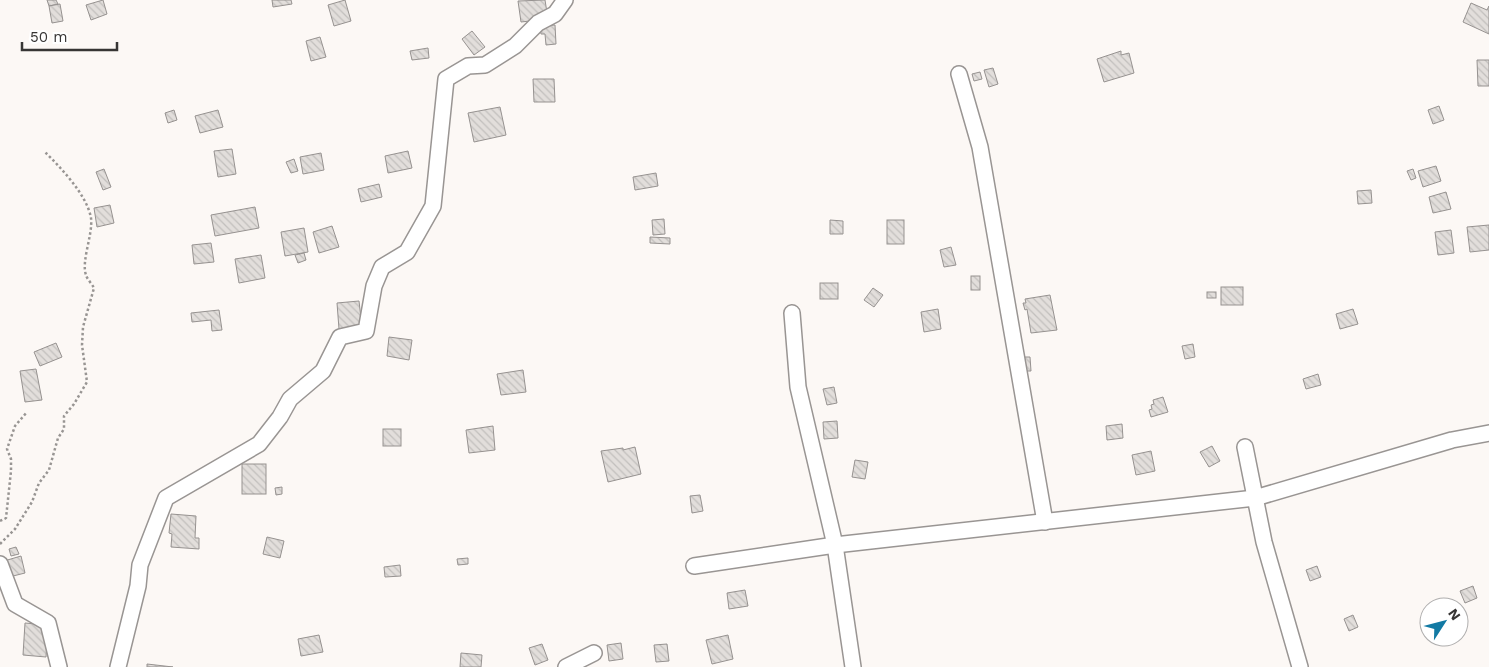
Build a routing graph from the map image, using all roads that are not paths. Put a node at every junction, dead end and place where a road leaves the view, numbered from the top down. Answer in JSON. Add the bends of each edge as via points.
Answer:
{"nodes":[{"id":1,"x":565,"y":0,"type":"edge"},
{"id":2,"x":959,"y":74,"type":"dead end"},
{"id":3,"x":792,"y":313,"type":"dead end"},
{"id":4,"x":1489,"y":433,"type":"edge"},
{"id":5,"x":1245,"y":447,"type":"dead end"},
{"id":6,"x":1255,"y":498,"type":"junction"},
{"id":7,"x":1045,"y":522,"type":"junction"},
{"id":8,"x":834,"y":545,"type":"junction"},
{"id":9,"x":0,"y":564,"type":"edge"},
{"id":10,"x":694,"y":566,"type":"dead end"},
{"id":11,"x":594,"y":653,"type":"dead end"},
{"id":12,"x":58,"y":667,"type":"edge"},
{"id":13,"x":118,"y":667,"type":"edge"},
{"id":14,"x":566,"y":667,"type":"edge"},
{"id":15,"x":854,"y":667,"type":"edge"},
{"id":16,"x":1300,"y":667,"type":"edge"}],
"edges":[{"from":1,"to":13,"type":"street","via":[[555,14],[538,23],[515,46],[485,65],[468,66],[446,79],[433,206],[407,252],[382,267],[374,286],[366,331],[340,337],[323,371],[290,399],[280,418],[258,444],[166,498],[140,565]]},
{"from":2,"to":7,"type":"street","via":[[980,147]]},
{"from":3,"to":8,"type":"street","via":[[798,387]]},
{"from":4,"to":6,"type":"street","via":[[1452,440]]},
{"from":5,"to":6,"type":"street"},
{"from":6,"to":7,"type":"street"},
{"from":6,"to":16,"type":"street","via":[[1264,542]]},
{"from":7,"to":8,"type":"street"},
{"from":8,"to":10,"type":"street"},
{"from":8,"to":15,"type":"street"},
{"from":9,"to":12,"type":"street","via":[[15,604],[48,623]]},
{"from":11,"to":14,"type":"street"}]}
